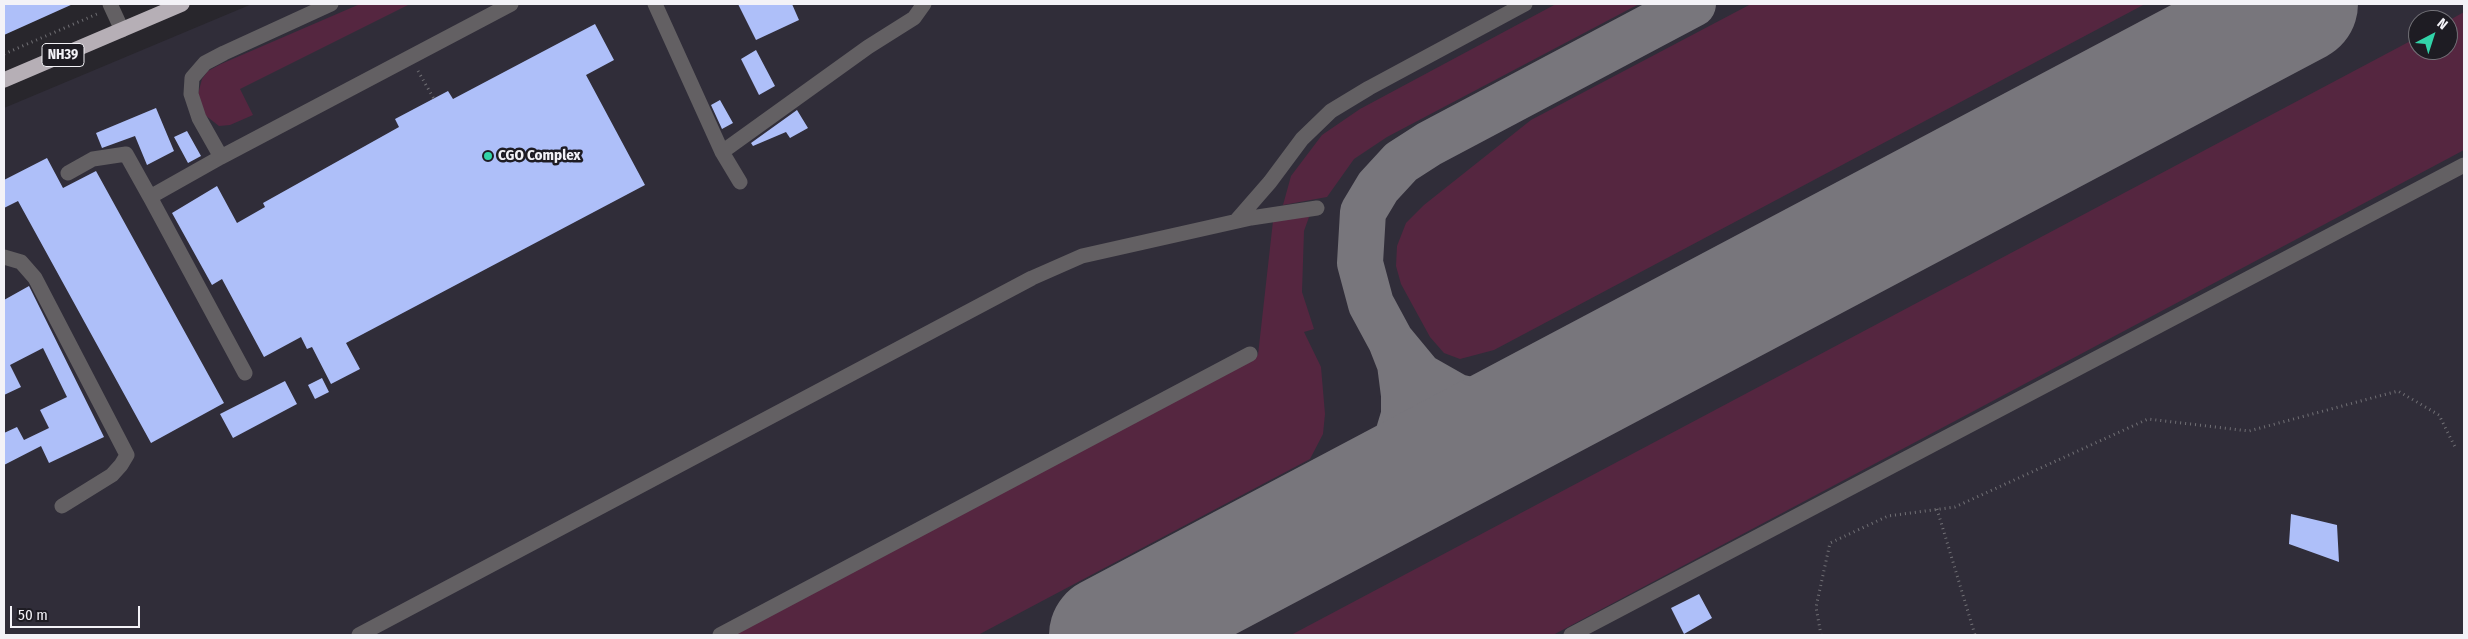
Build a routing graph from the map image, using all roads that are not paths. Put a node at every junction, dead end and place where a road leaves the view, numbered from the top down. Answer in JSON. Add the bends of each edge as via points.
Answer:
{"nodes":[{"id":1,"x":182,"y":4,"type":"edge"},
{"id":2,"x":331,"y":4,"type":"edge"},
{"id":3,"x":511,"y":4,"type":"edge"},
{"id":4,"x":655,"y":4,"type":"edge"},
{"id":5,"x":924,"y":4,"type":"edge"},
{"id":6,"x":1525,"y":4,"type":"edge"},
{"id":7,"x":111,"y":6,"type":"edge"},
{"id":8,"x":122,"y":30,"type":"junction"},
{"id":9,"x":4,"y":80,"type":"edge"},
{"id":10,"x":722,"y":152,"type":"junction"},
{"id":11,"x":220,"y":157,"type":"junction"},
{"id":12,"x":2464,"y":164,"type":"edge"},
{"id":13,"x":68,"y":173,"type":"dead end"},
{"id":14,"x":740,"y":182,"type":"dead end"},
{"id":15,"x":150,"y":197,"type":"junction"},
{"id":16,"x":1316,"y":208,"type":"dead end"},
{"id":17,"x":1236,"y":221,"type":"junction"},
{"id":18,"x":4,"y":257,"type":"edge"},
{"id":19,"x":1250,"y":354,"type":"dead end"},
{"id":20,"x":245,"y":373,"type":"dead end"},
{"id":21,"x":62,"y":506,"type":"dead end"},
{"id":22,"x":359,"y":635,"type":"edge"},
{"id":23,"x":720,"y":635,"type":"edge"},
{"id":24,"x":1571,"y":635,"type":"edge"}],
"edges":[{"from":1,"to":8,"type":"highway","number":"NH39"},
{"from":2,"to":11,"type":"street","via":[[218,56],[205,63],[192,78],[191,94],[199,118]]},
{"from":3,"to":11,"type":"street"},
{"from":4,"to":10,"type":"street"},
{"from":5,"to":10,"type":"street","via":[[914,18]]},
{"from":6,"to":17,"type":"street","via":[[1331,111],[1302,139]]},
{"from":7,"to":8,"type":"street"},
{"from":8,"to":9,"type":"highway","number":"NH39"},
{"from":10,"to":14,"type":"street"},
{"from":11,"to":15,"type":"street"},
{"from":12,"to":24,"type":"street"},
{"from":13,"to":15,"type":"street","via":[[93,159],[126,154]]},
{"from":15,"to":20,"type":"street"},
{"from":16,"to":17,"type":"street"},
{"from":17,"to":22,"type":"street","via":[[1082,256],[1032,278]]},
{"from":18,"to":21,"type":"street","via":[[20,262],[35,278],[127,454],[112,475]]},
{"from":19,"to":23,"type":"street"}]}
